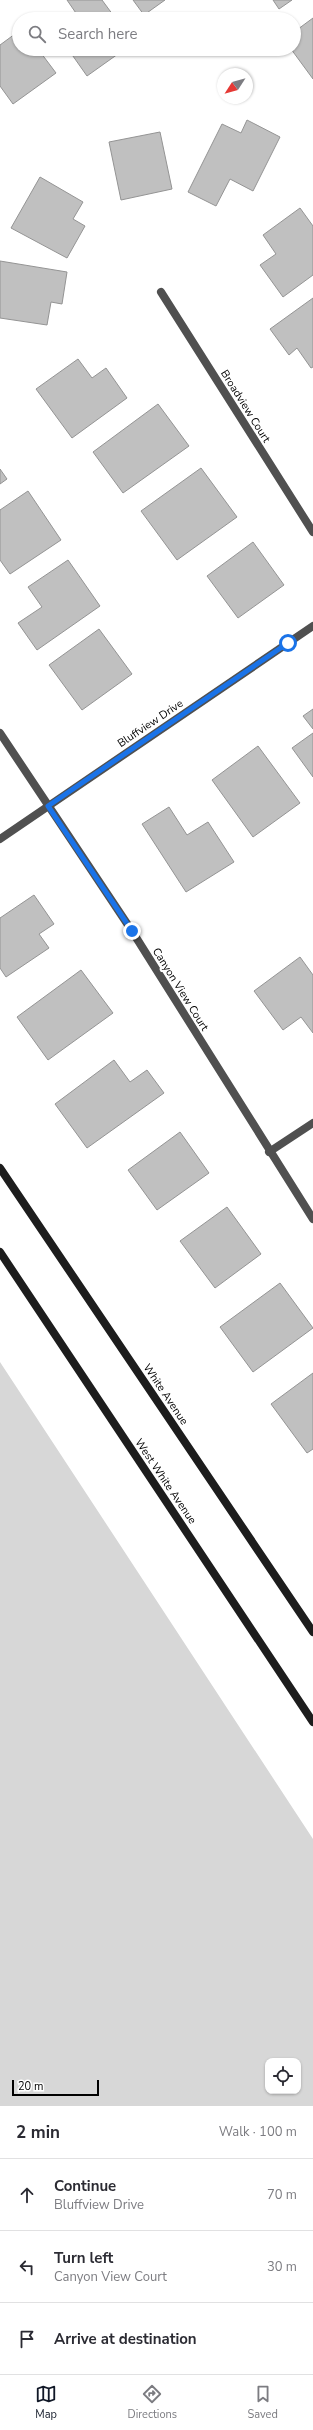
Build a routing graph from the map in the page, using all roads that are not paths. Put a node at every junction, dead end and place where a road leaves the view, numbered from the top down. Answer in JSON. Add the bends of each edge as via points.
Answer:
{"nodes":[{"id":1,"x":161,"y":292,"type":"dead end"},
{"id":2,"x":313,"y":532,"type":"edge"},
{"id":3,"x":313,"y":626,"type":"edge"},
{"id":4,"x":0,"y":733,"type":"edge"},
{"id":5,"x":48,"y":806,"type":"junction"},
{"id":6,"x":0,"y":839,"type":"edge"},
{"id":7,"x":313,"y":1123,"type":"edge"},
{"id":8,"x":269,"y":1152,"type":"junction"},
{"id":9,"x":0,"y":1168,"type":"edge"},
{"id":10,"x":313,"y":1219,"type":"edge"},
{"id":11,"x":0,"y":1252,"type":"edge"},
{"id":12,"x":313,"y":1632,"type":"edge"},
{"id":13,"x":313,"y":1722,"type":"edge"}],
"edges":[{"from":1,"to":2,"type":"street","name":"Broadview Court"},
{"from":3,"to":5,"type":"street","name":"Bluffview Drive"},
{"from":4,"to":5,"type":"street","name":"Canyon View Court"},
{"from":5,"to":6,"type":"street","name":"Bluffview Drive"},
{"from":5,"to":8,"type":"street","name":"Canyon View Court","via":[[132,931]]},
{"from":7,"to":8,"type":"street"},
{"from":8,"to":10,"type":"street","name":"Canyon View Court"},
{"from":9,"to":12,"type":"main road","name":"White Avenue"},
{"from":11,"to":13,"type":"main road","name":"West White Avenue"}]}
